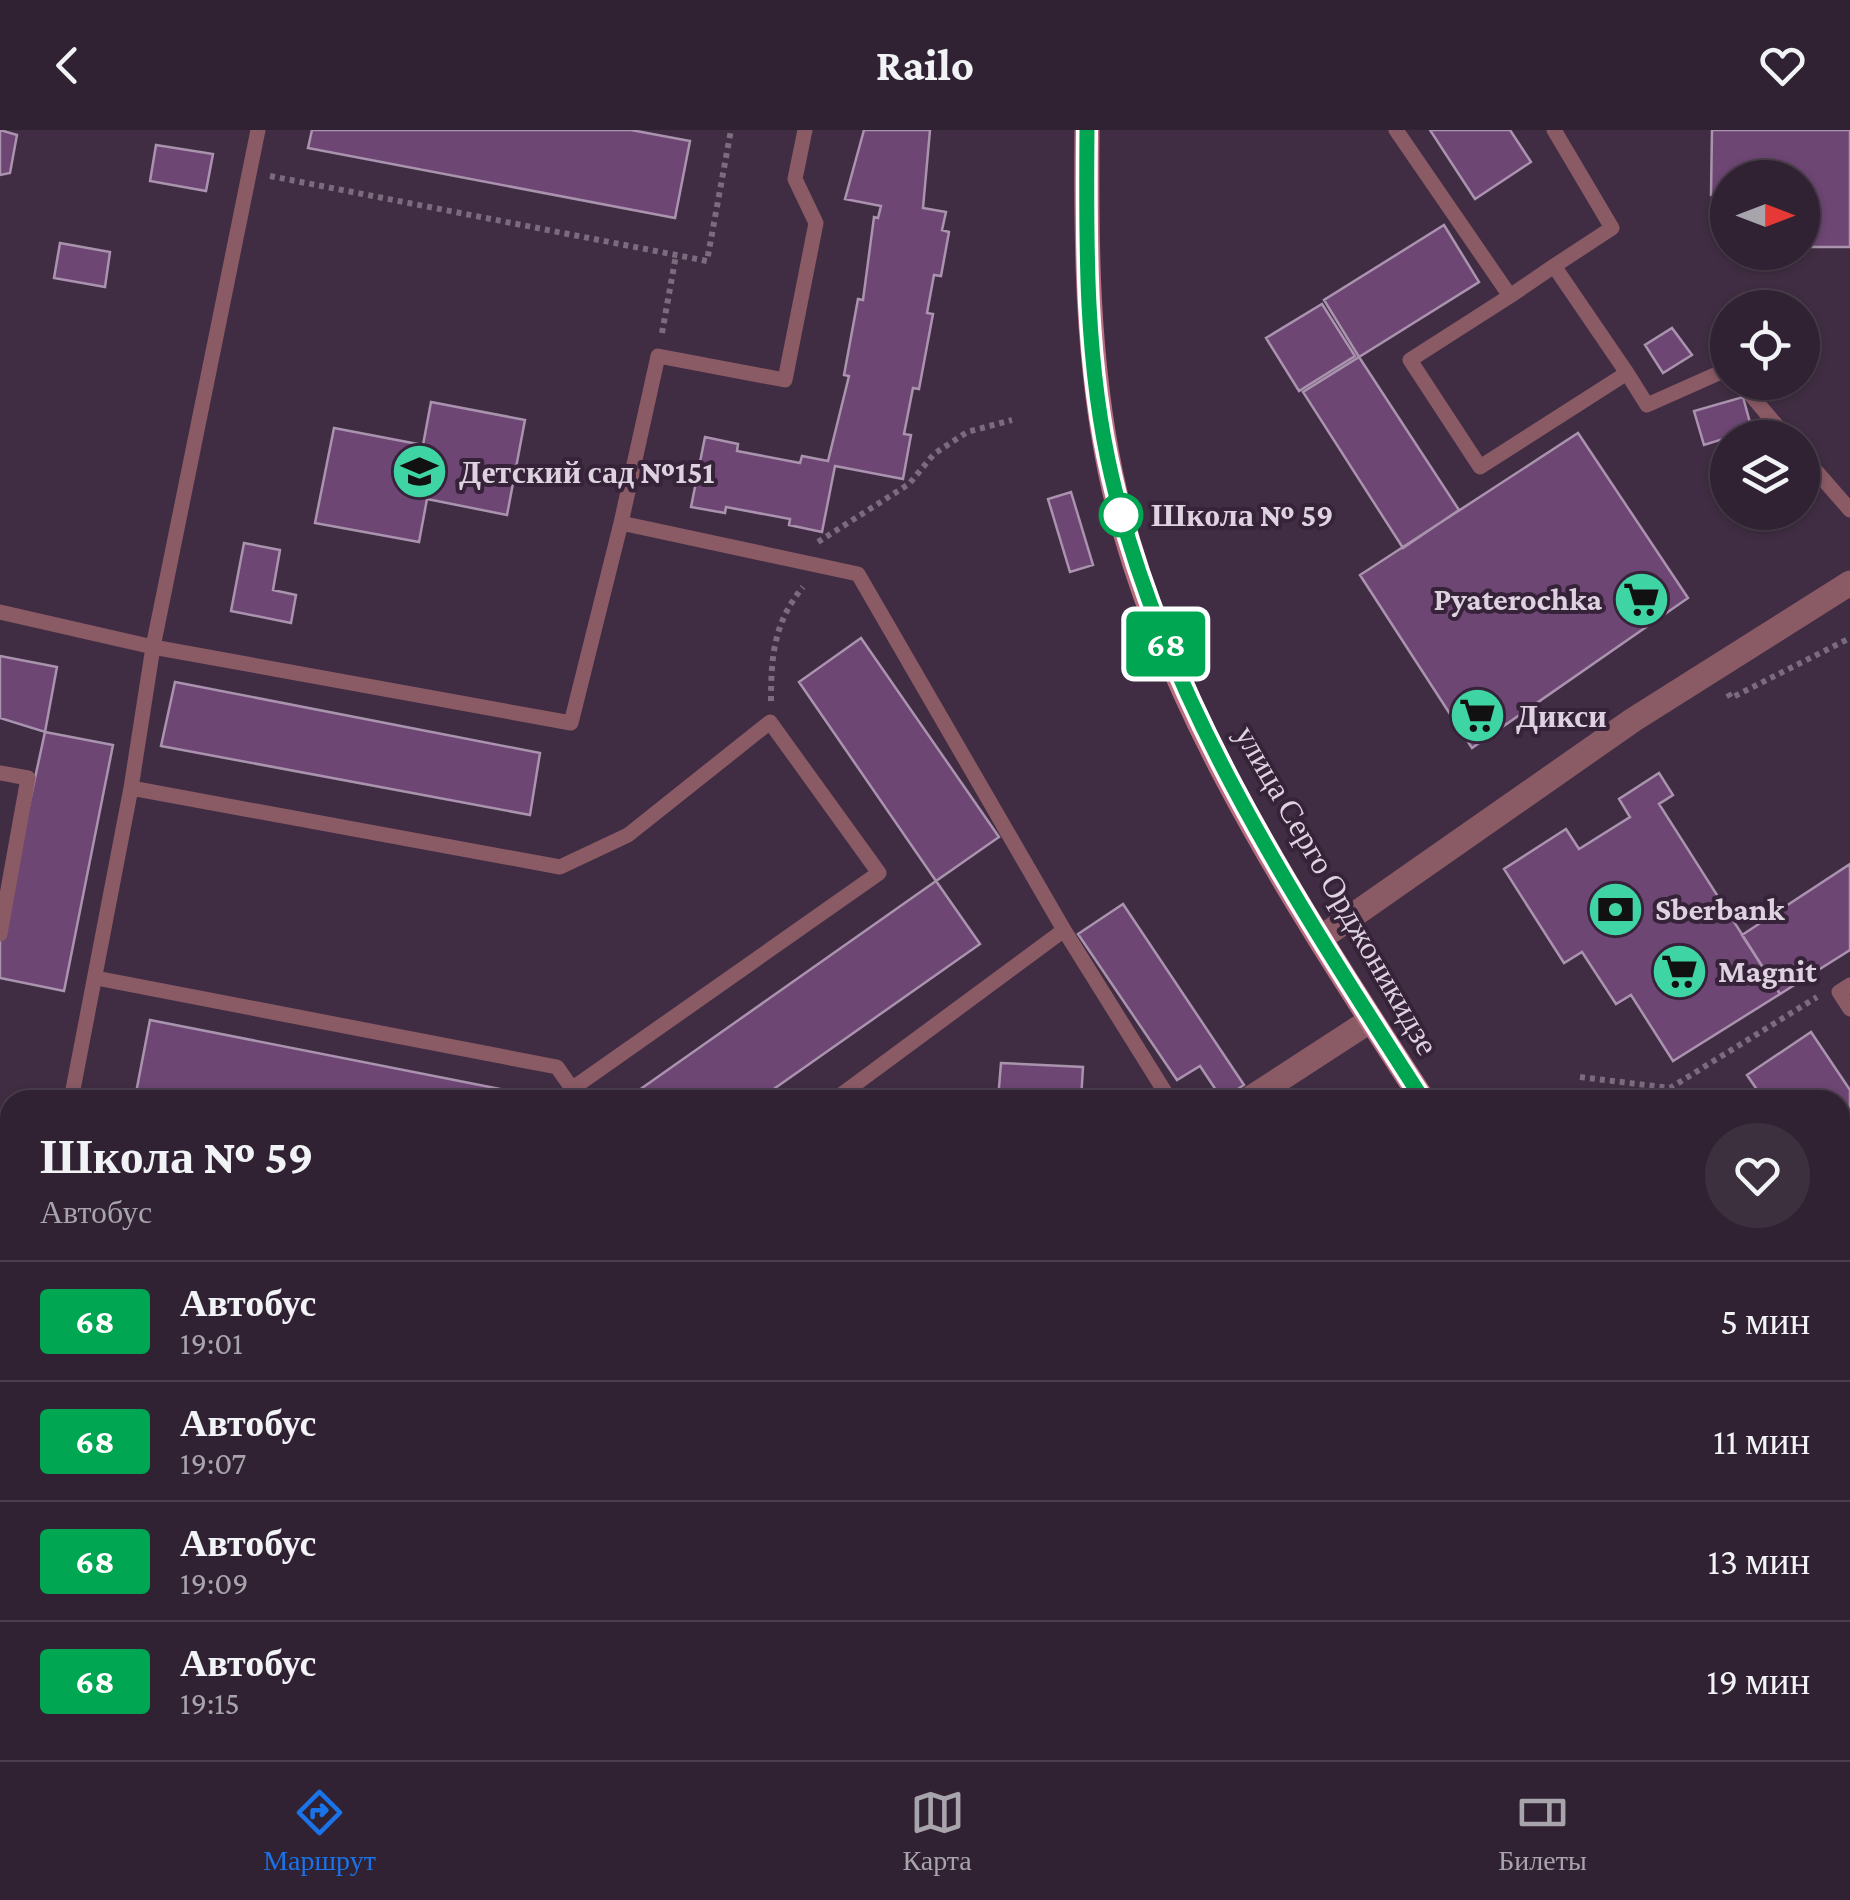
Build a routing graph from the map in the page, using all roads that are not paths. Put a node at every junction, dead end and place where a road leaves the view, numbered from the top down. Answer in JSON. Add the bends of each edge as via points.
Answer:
{"nodes":[{"id":1,"x":258,"y":130,"type":"edge"},
{"id":2,"x":805,"y":130,"type":"edge"},
{"id":3,"x":1087,"y":130,"type":"edge"},
{"id":4,"x":1396,"y":130,"type":"edge"},
{"id":5,"x":1554,"y":130,"type":"edge"},
{"id":6,"x":1554,"y":266,"type":"junction"},
{"id":7,"x":1510,"y":296,"type":"junction"},
{"id":8,"x":1627,"y":372,"type":"junction"},
{"id":9,"x":1710,"y":377,"type":"edge"},
{"id":10,"x":1755,"y":400,"type":"edge"},
{"id":11,"x":1772,"y":420,"type":"edge"},
{"id":12,"x":1820,"y":476,"type":"edge"},
{"id":13,"x":1850,"y":510,"type":"edge"},
{"id":14,"x":621,"y":522,"type":"junction"},
{"id":15,"x":1850,"y":584,"type":"edge"},
{"id":16,"x":0,"y":612,"type":"edge"},
{"id":17,"x":153,"y":646,"type":"junction"},
{"id":18,"x":0,"y":772,"type":"edge"},
{"id":19,"x":131,"y":788,"type":"junction"},
{"id":20,"x":1064,"y":930,"type":"junction"},
{"id":21,"x":0,"y":934,"type":"edge"},
{"id":22,"x":1320,"y":938,"type":"junction"},
{"id":23,"x":96,"y":978,"type":"junction"},
{"id":24,"x":1844,"y":988,"type":"edge"},
{"id":25,"x":1850,"y":1010,"type":"edge"},
{"id":26,"x":1371,"y":1020,"type":"junction"},
{"id":27,"x":73,"y":1090,"type":"edge"},
{"id":28,"x":573,"y":1090,"type":"edge"},
{"id":29,"x":581,"y":1090,"type":"edge"},
{"id":30,"x":848,"y":1090,"type":"edge"},
{"id":31,"x":1164,"y":1090,"type":"edge"},
{"id":32,"x":1263,"y":1090,"type":"edge"},
{"id":33,"x":1416,"y":1090,"type":"edge"}],
"edges":[{"from":1,"to":17,"type":"lane"},
{"from":2,"to":14,"type":"lane","via":[[794,178],[816,222],[785,380],[658,356]]},
{"from":3,"to":22,"type":"street","name":"улица Серго Орджоникидзе","via":[[1093,366],[1124,527],[1172,659]]},
{"from":4,"to":7,"type":"lane"},
{"from":5,"to":6,"type":"lane","via":[[1612,228]]},
{"from":6,"to":7,"type":"lane"},
{"from":6,"to":8,"type":"lane"},
{"from":7,"to":8,"type":"lane","via":[[1410,360],[1480,467]]},
{"from":8,"to":9,"type":"lane","via":[[1647,404]]},
{"from":10,"to":11,"type":"lane"},
{"from":12,"to":13,"type":"lane"},
{"from":14,"to":17,"type":"lane","via":[[572,722]]},
{"from":14,"to":20,"type":"lane","via":[[858,574]]},
{"from":15,"to":22,"type":"street","via":[[1633,720]]},
{"from":16,"to":17,"type":"lane"},
{"from":17,"to":19,"type":"lane"},
{"from":18,"to":21,"type":"lane","via":[[28,778]]},
{"from":19,"to":23,"type":"lane"},
{"from":19,"to":29,"type":"lane","via":[[560,867],[628,835],[770,722],[879,872]]},
{"from":20,"to":30,"type":"lane"},
{"from":20,"to":31,"type":"lane"},
{"from":22,"to":26,"type":"street","name":"улица Серго Орджоникидзе"},
{"from":23,"to":27,"type":"lane"},
{"from":23,"to":28,"type":"lane","via":[[557,1066]]},
{"from":24,"to":25,"type":"lane"},
{"from":26,"to":32,"type":"street"},
{"from":26,"to":33,"type":"street","name":"улица Серго Орджоникидзе"}]}
